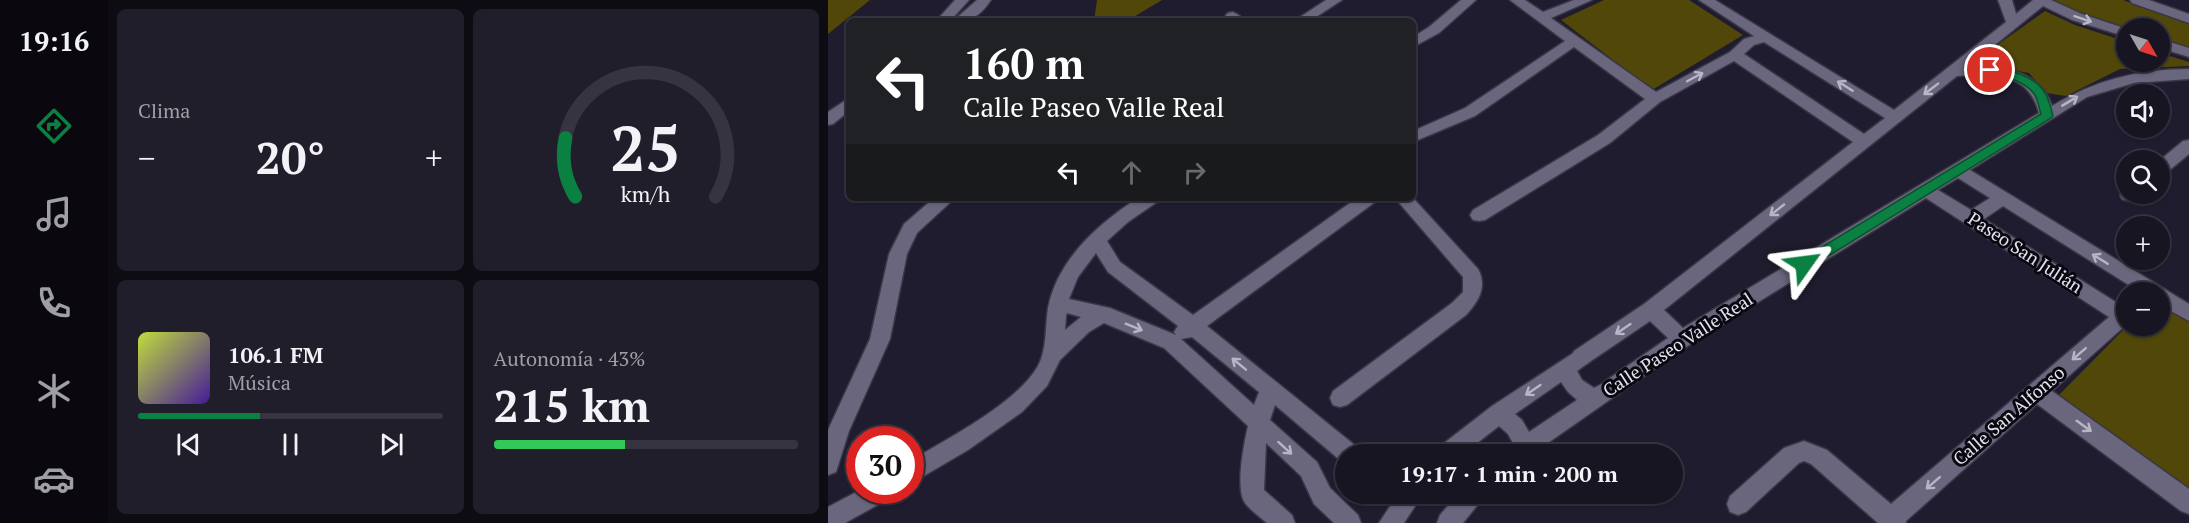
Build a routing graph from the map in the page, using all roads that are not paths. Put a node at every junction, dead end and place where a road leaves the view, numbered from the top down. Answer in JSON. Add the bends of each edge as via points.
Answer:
{"nodes":[{"id":1,"x":962,"y":0,"type":"edge"},
{"id":2,"x":984,"y":0,"type":"edge"},
{"id":3,"x":1335,"y":0,"type":"edge"},
{"id":4,"x":1469,"y":0,"type":"edge"},
{"id":5,"x":1517,"y":0,"type":"edge"},
{"id":6,"x":1586,"y":0,"type":"edge"},
{"id":7,"x":1706,"y":0,"type":"edge"},
{"id":8,"x":2005,"y":0,"type":"edge"},
{"id":9,"x":2041,"y":0,"type":"edge"},
{"id":10,"x":2137,"y":0,"type":"edge"},
{"id":11,"x":1543,"y":17,"type":"junction"},
{"id":12,"x":946,"y":18,"type":"edge"},
{"id":13,"x":964,"y":18,"type":"edge"},
{"id":14,"x":1306,"y":18,"type":"edge"},
{"id":15,"x":2189,"y":19,"type":"edge"},
{"id":16,"x":2013,"y":23,"type":"junction"},
{"id":17,"x":2116,"y":29,"type":"edge"},
{"id":18,"x":1766,"y":37,"type":"junction"},
{"id":19,"x":1416,"y":41,"type":"edge"},
{"id":20,"x":1574,"y":41,"type":"junction"},
{"id":21,"x":2170,"y":46,"type":"edge"},
{"id":22,"x":2189,"y":53,"type":"edge"},
{"id":23,"x":1735,"y":56,"type":"junction"},
{"id":24,"x":1953,"y":72,"type":"junction"},
{"id":25,"x":2189,"y":74,"type":"edge"},
{"id":26,"x":1655,"y":99,"type":"junction"},
{"id":27,"x":846,"y":106,"type":"edge"},
{"id":28,"x":2047,"y":116,"type":"junction"},
{"id":29,"x":1894,"y":117,"type":"junction"},
{"id":30,"x":828,"y":120,"type":"edge"},
{"id":31,"x":1416,"y":136,"type":"edge"},
{"id":32,"x":1863,"y":142,"type":"junction"},
{"id":33,"x":2189,"y":146,"type":"edge"},
{"id":34,"x":2170,"y":161,"type":"edge"},
{"id":35,"x":1958,"y":170,"type":"junction"},
{"id":36,"x":1926,"y":190,"type":"junction"},
{"id":37,"x":2003,"y":198,"type":"junction"},
{"id":38,"x":942,"y":201,"type":"edge"},
{"id":39,"x":1146,"y":201,"type":"edge"},
{"id":40,"x":1365,"y":201,"type":"edge"},
{"id":41,"x":1406,"y":201,"type":"edge"},
{"id":42,"x":1479,"y":216,"type":"dead end"},
{"id":43,"x":1971,"y":219,"type":"junction"},
{"id":44,"x":1097,"y":239,"type":"junction"},
{"id":45,"x":1114,"y":267,"type":"junction"},
{"id":46,"x":1069,"y":276,"type":"junction"},
{"id":47,"x":2136,"y":282,"type":"edge"},
{"id":48,"x":2170,"y":302,"type":"edge"},
{"id":49,"x":1059,"y":304,"type":"junction"},
{"id":50,"x":2116,"y":308,"type":"edge"},
{"id":51,"x":1651,"y":310,"type":"junction"},
{"id":52,"x":2189,"y":313,"type":"edge"},
{"id":53,"x":1103,"y":314,"type":"junction"},
{"id":54,"x":2116,"y":322,"type":"edge"},
{"id":55,"x":1193,"y":326,"type":"junction"},
{"id":56,"x":1682,"y":339,"type":"junction"},
{"id":57,"x":1171,"y":342,"type":"junction"},
{"id":58,"x":1053,"y":354,"type":"junction"},
{"id":59,"x":1573,"y":363,"type":"junction"},
{"id":60,"x":1270,"y":389,"type":"junction"},
{"id":61,"x":2036,"y":391,"type":"junction"},
{"id":62,"x":1340,"y":398,"type":"dead end"},
{"id":63,"x":1593,"y":400,"type":"junction"},
{"id":64,"x":1499,"y":413,"type":"junction"},
{"id":65,"x":1257,"y":423,"type":"junction"},
{"id":66,"x":1337,"y":444,"type":"edge"},
{"id":67,"x":1460,"y":444,"type":"edge"},
{"id":68,"x":1519,"y":444,"type":"edge"},
{"id":69,"x":1529,"y":444,"type":"edge"},
{"id":70,"x":828,"y":465,"type":"edge"},
{"id":71,"x":924,"y":465,"type":"edge"},
{"id":72,"x":2189,"y":503,"type":"edge"},
{"id":73,"x":857,"y":504,"type":"edge"},
{"id":74,"x":1401,"y":504,"type":"edge"},
{"id":75,"x":1464,"y":504,"type":"edge"},
{"id":76,"x":1738,"y":504,"type":"dead end"},
{"id":77,"x":828,"y":520,"type":"edge"},
{"id":78,"x":1893,"y":521,"type":"edge"},
{"id":79,"x":1284,"y":523,"type":"edge"},
{"id":80,"x":1350,"y":523,"type":"edge"},
{"id":81,"x":1390,"y":523,"type":"edge"},
{"id":82,"x":1448,"y":523,"type":"edge"}],
"edges":[{"from":1,"to":12,"type":"street"},
{"from":2,"to":13,"type":"street"},
{"from":3,"to":14,"type":"street"},
{"from":4,"to":19,"type":"street"},
{"from":5,"to":11,"type":"street"},
{"from":6,"to":11,"type":"street"},
{"from":7,"to":18,"type":"street"},
{"from":8,"to":16,"type":"street"},
{"from":9,"to":16,"type":"street"},
{"from":9,"to":17,"type":"street","one_way":true},
{"from":10,"to":15,"type":"street"},
{"from":11,"to":20,"type":"street"},
{"from":16,"to":24,"type":"street"},
{"from":18,"to":23,"type":"street","via":[[1749,42]]},
{"from":29,"to":18,"type":"street","one_way":true},
{"from":20,"to":26,"type":"street"},
{"from":20,"to":31,"type":"street","via":[[1470,112]]},
{"from":21,"to":22,"type":"street"},
{"from":26,"to":23,"type":"street","one_way":true},
{"from":23,"to":32,"type":"street"},
{"from":24,"to":28,"type":"street","via":[[1990,70],[2028,82],[2040,94]]},
{"from":24,"to":29,"type":"street","one_way":true},
{"from":28,"to":25,"type":"street","name":"Calle Paseo Valle Real","one_way":true,"via":[[2102,86],[2137,77]]},
{"from":26,"to":42,"type":"street","via":[[1604,139]]},
{"from":27,"to":30,"type":"street"},
{"from":28,"to":35,"type":"street","name":"Calle Paseo Valle Real"},
{"from":29,"to":32,"type":"street"},
{"from":32,"to":51,"type":"street","one_way":true},
{"from":33,"to":34,"type":"street"},
{"from":35,"to":36,"type":"street","name":"Calle Paseo Valle Real"},
{"from":35,"to":37,"type":"street"},
{"from":36,"to":43,"type":"street","name":"Paseo San Julián"},
{"from":36,"to":56,"type":"street","name":"Calle Paseo Valle Real"},
{"from":37,"to":43,"type":"street"},
{"from":47,"to":37,"type":"street","one_way":true},
{"from":38,"to":70,"type":"street","via":[[910,230],[898,254],[880,339],[838,431]]},
{"from":39,"to":44,"type":"street"},
{"from":40,"to":55,"type":"street"},
{"from":41,"to":62,"type":"street","via":[[1472,274],[1472,296]]},
{"from":43,"to":50,"type":"street","name":"Paseo San Julián"},
{"from":44,"to":45,"type":"street"},
{"from":44,"to":46,"type":"street"},
{"from":45,"to":46,"type":"street","via":[[1089,268]]},
{"from":45,"to":55,"type":"street"},
{"from":46,"to":49,"type":"street"},
{"from":48,"to":52,"type":"street"},
{"from":49,"to":53,"type":"street"},
{"from":49,"to":58,"type":"street"},
{"from":51,"to":56,"type":"street"},
{"from":51,"to":59,"type":"street","one_way":true},
{"from":53,"to":57,"type":"street","one_way":true},
{"from":53,"to":58,"type":"street","via":[[1082,326]]},
{"from":54,"to":61,"type":"street","name":"Calle San Alfonso","one_way":true},
{"from":55,"to":57,"type":"street"},
{"from":60,"to":55,"type":"street","one_way":true},
{"from":56,"to":63,"type":"street","name":"Calle Paseo Valle Real"},
{"from":57,"to":65,"type":"street"},
{"from":58,"to":71,"type":"street","via":[[1040,381],[1012,407]]},
{"from":59,"to":63,"type":"street","via":[[1575,386]]},
{"from":59,"to":64,"type":"street","one_way":true},
{"from":60,"to":65,"type":"street"},
{"from":60,"to":66,"type":"street"},
{"from":61,"to":72,"type":"street","one_way":true},
{"from":61,"to":78,"type":"street","name":"Calle San Alfonso","one_way":true},
{"from":63,"to":69,"type":"street","name":"Calle Paseo Valle Real"},
{"from":64,"to":67,"type":"street"},
{"from":64,"to":68,"type":"street","via":[[1515,427]]},
{"from":65,"to":79,"type":"street","via":[[1251,459],[1253,495]]},
{"from":65,"to":80,"type":"street","one_way":true,"via":[[1309,469],[1322,496]]},
{"from":73,"to":77,"type":"street"},
{"from":74,"to":81,"type":"street"},
{"from":75,"to":82,"type":"street"},
{"from":76,"to":78,"type":"street","name":"Calle San Alfonso","via":[[1792,455],[1804,451],[1820,457]]}]}
